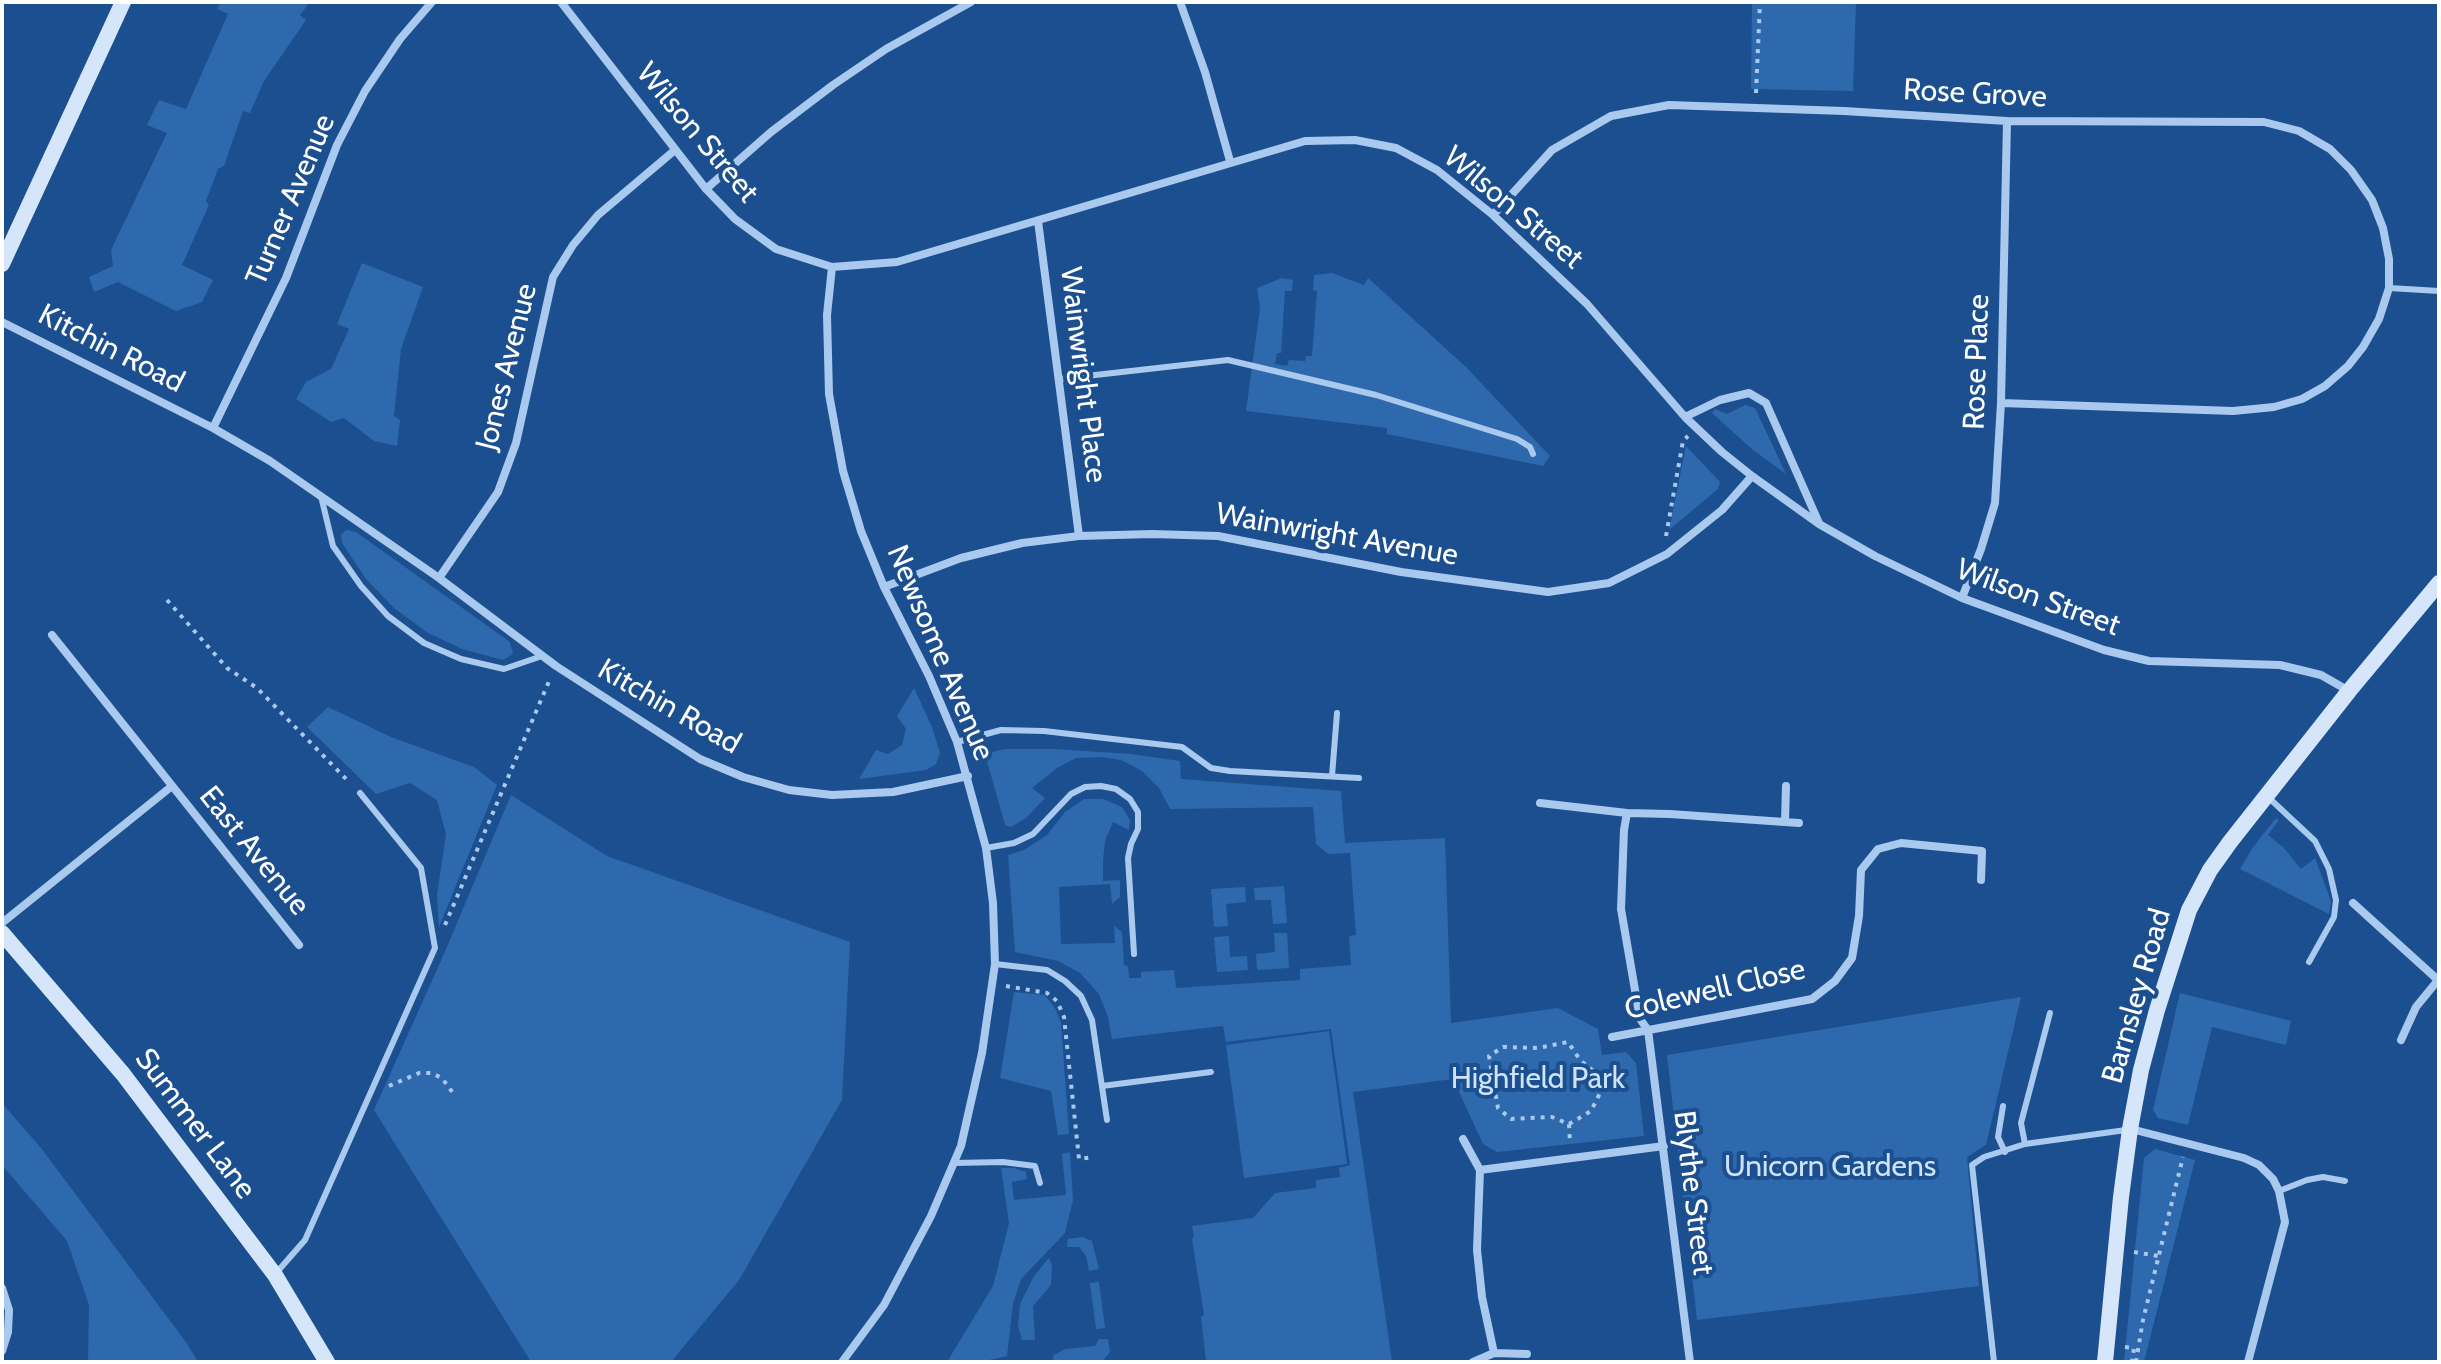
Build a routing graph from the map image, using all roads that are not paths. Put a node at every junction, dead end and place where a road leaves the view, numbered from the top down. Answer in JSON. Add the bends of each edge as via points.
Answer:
{"nodes":[{"id":1,"x":123,"y":2,"type":"edge"},
{"id":2,"x":432,"y":2,"type":"edge"},
{"id":3,"x":561,"y":2,"type":"edge"},
{"id":4,"x":971,"y":2,"type":"edge"},
{"id":5,"x":1180,"y":2,"type":"edge"},
{"id":6,"x":2007,"y":121,"type":"junction"},
{"id":7,"x":675,"y":150,"type":"junction"},
{"id":8,"x":1230,"y":161,"type":"junction"},
{"id":9,"x":706,"y":189,"type":"junction"},
{"id":10,"x":1493,"y":215,"type":"junction"},
{"id":11,"x":1038,"y":221,"type":"junction"},
{"id":12,"x":2,"y":264,"type":"edge"},
{"id":13,"x":832,"y":267,"type":"junction"},
{"id":14,"x":2389,"y":288,"type":"junction"},
{"id":15,"x":2439,"y":291,"type":"edge"},
{"id":16,"x":2,"y":322,"type":"edge"},
{"id":17,"x":1060,"y":379,"type":"junction"},
{"id":18,"x":2001,"y":403,"type":"junction"},
{"id":19,"x":1685,"y":417,"type":"junction"},
{"id":20,"x":213,"y":428,"type":"junction"},
{"id":21,"x":1533,"y":454,"type":"dead end"},
{"id":22,"x":1752,"y":476,"type":"junction"},
{"id":23,"x":321,"y":496,"type":"junction"},
{"id":24,"x":1819,"y":524,"type":"junction"},
{"id":25,"x":1079,"y":536,"type":"junction"},
{"id":26,"x":439,"y":578,"type":"junction"},
{"id":27,"x":2439,"y":583,"type":"edge"},
{"id":28,"x":884,"y":587,"type":"junction"},
{"id":29,"x":1962,"y":598,"type":"junction"},
{"id":30,"x":52,"y":635,"type":"dead end"},
{"id":31,"x":542,"y":656,"type":"junction"},
{"id":32,"x":2349,"y":691,"type":"junction"},
{"id":33,"x":1337,"y":713,"type":"dead end"},
{"id":34,"x":957,"y":742,"type":"junction"},
{"id":35,"x":968,"y":776,"type":"junction"},
{"id":36,"x":1332,"y":776,"type":"junction"},
{"id":37,"x":1359,"y":778,"type":"dead end"},
{"id":38,"x":172,"y":786,"type":"junction"},
{"id":39,"x":1786,"y":786,"type":"dead end"},
{"id":40,"x":360,"y":793,"type":"road end"},
{"id":41,"x":2266,"y":795,"type":"junction"},
{"id":42,"x":1540,"y":803,"type":"dead end"},
{"id":43,"x":1627,"y":813,"type":"junction"},
{"id":44,"x":1785,"y":822,"type":"junction"},
{"id":45,"x":1799,"y":823,"type":"dead end"},
{"id":46,"x":986,"y":848,"type":"junction"},
{"id":47,"x":1981,"y":880,"type":"dead end"},
{"id":48,"x":2353,"y":903,"type":"dead end"},
{"id":49,"x":2,"y":923,"type":"edge"},
{"id":50,"x":2,"y":933,"type":"edge"},
{"id":51,"x":299,"y":945,"type":"dead end"},
{"id":52,"x":1134,"y":954,"type":"dead end"},
{"id":53,"x":2309,"y":962,"type":"dead end"},
{"id":54,"x":995,"y":964,"type":"junction"},
{"id":55,"x":2438,"y":980,"type":"edge"},
{"id":56,"x":2431,"y":989,"type":"junction"},
{"id":57,"x":2439,"y":995,"type":"edge"},
{"id":58,"x":2050,"y":1013,"type":"dead end"},
{"id":59,"x":1648,"y":1030,"type":"junction"},
{"id":60,"x":1612,"y":1037,"type":"dead end"},
{"id":61,"x":2401,"y":1040,"type":"dead end"},
{"id":62,"x":1211,"y":1072,"type":"dead end"},
{"id":63,"x":1102,"y":1086,"type":"junction"},
{"id":64,"x":2003,"y":1106,"type":"dead end"},
{"id":65,"x":1107,"y":1120,"type":"dead end"},
{"id":66,"x":2130,"y":1129,"type":"junction"},
{"id":67,"x":1463,"y":1139,"type":"dead end"},
{"id":68,"x":2025,"y":1144,"type":"junction"},
{"id":69,"x":1664,"y":1146,"type":"junction"},
{"id":70,"x":2005,"y":1152,"type":"junction"},
{"id":71,"x":954,"y":1163,"type":"junction"},
{"id":72,"x":1480,"y":1170,"type":"junction"},
{"id":73,"x":2345,"y":1181,"type":"dead end"},
{"id":74,"x":1040,"y":1183,"type":"dead end"},
{"id":75,"x":2279,"y":1191,"type":"junction"},
{"id":76,"x":275,"y":1275,"type":"junction"},
{"id":77,"x":2,"y":1288,"type":"edge"},
{"id":78,"x":2,"y":1351,"type":"edge"},
{"id":79,"x":1494,"y":1353,"type":"junction"},
{"id":80,"x":1527,"y":1354,"type":"dead end"},
{"id":81,"x":327,"y":1362,"type":"edge"},
{"id":82,"x":842,"y":1362,"type":"edge"},
{"id":83,"x":1473,"y":1362,"type":"edge"},
{"id":84,"x":1690,"y":1362,"type":"edge"},
{"id":85,"x":1994,"y":1362,"type":"edge"},
{"id":86,"x":2105,"y":1362,"type":"edge"},
{"id":87,"x":2248,"y":1362,"type":"edge"}],
"edges":[{"from":1,"to":12,"type":"street"},
{"from":2,"to":20,"type":"street","name":"Turner Avenue","via":[[382,65],[337,145],[286,278]]},
{"from":3,"to":7,"type":"street","name":"Wilson Street"},
{"from":4,"to":9,"type":"street","via":[[833,85]]},
{"from":5,"to":8,"type":"street"},
{"from":6,"to":10,"type":"street","name":"Rose Grove","via":[[1669,105],[1611,116],[1552,150]]},
{"from":6,"to":14,"type":"street","name":"Rose Grove","via":[[2264,122],[2299,131],[2330,149],[2372,200],[2389,259]]},
{"from":6,"to":18,"type":"street","name":"Rose Place"},
{"from":7,"to":9,"type":"street","name":"Wilson Street"},
{"from":7,"to":26,"type":"street","name":"Jones Avenue","via":[[598,215],[553,277],[516,443],[498,492]]},
{"from":8,"to":10,"type":"street","name":"Wilson Street","via":[[1305,141],[1355,140],[1396,148],[1437,170]]},
{"from":8,"to":11,"type":"street","name":"Wilson Street"},
{"from":9,"to":13,"type":"street","name":"Wilson Street","via":[[776,249]]},
{"from":10,"to":19,"type":"street","name":"Wilson Street","via":[[1587,304]]},
{"from":11,"to":13,"type":"street","name":"Wilson Street","via":[[897,262]]},
{"from":11,"to":17,"type":"street","name":"Wainwright Place"},
{"from":13,"to":28,"type":"street","name":"Newsome Avenue","via":[[829,394],[843,471]]},
{"from":14,"to":15,"type":"lane"},
{"from":14,"to":18,"type":"street","name":"Rose Grove","via":[[2363,347],[2325,386],[2302,399],[2233,411]]},
{"from":16,"to":20,"type":"street","name":"Kitchin Road"},
{"from":17,"to":21,"type":"lane","via":[[1228,360],[1376,395],[1517,439]]},
{"from":17,"to":25,"type":"street","name":"Wainwright Place"},
{"from":18,"to":29,"type":"street","name":"Rose Place","via":[[1995,503]]},
{"from":19,"to":22,"type":"street","name":"Wilson Street"},
{"from":19,"to":24,"type":"street","via":[[1749,393],[1766,403]]},
{"from":20,"to":23,"type":"street","name":"Kitchin Road"},
{"from":22,"to":24,"type":"street","name":"Wilson Street"},
{"from":22,"to":25,"type":"street","name":"Wainwright Avenue","via":[[1722,510],[1667,554],[1609,583],[1548,592],[1401,572],[1218,536]]},
{"from":23,"to":26,"type":"street","name":"Kitchin Road"},
{"from":23,"to":31,"type":"lane","via":[[333,546],[361,586],[388,616],[424,643],[504,669]]},
{"from":24,"to":29,"type":"street","name":"Wilson Street"},
{"from":25,"to":28,"type":"street","name":"Wainwright Avenue","via":[[961,558]]},
{"from":26,"to":31,"type":"street","name":"Kitchin Road"},
{"from":27,"to":32,"type":"street","name":"Barnsley Road"},
{"from":28,"to":34,"type":"street","name":"Newsome Avenue"},
{"from":29,"to":32,"type":"street","name":"Wilson Street","via":[[2149,661],[2280,665],[2321,675]]},
{"from":30,"to":38,"type":"street","name":"East Avenue"},
{"from":31,"to":35,"type":"street","name":"Kitchin Road","via":[[700,759],[789,790],[832,795],[893,792]]},
{"from":32,"to":41,"type":"street","name":"Barnsley Road"},
{"from":33,"to":36,"type":"lane"},
{"from":34,"to":35,"type":"street","name":"Newsome Avenue"},
{"from":34,"to":36,"type":"lane","via":[[1001,730],[1044,731],[1182,747],[1211,768],[1230,771]]},
{"from":35,"to":46,"type":"street","name":"Newsome Avenue"},
{"from":36,"to":37,"type":"lane"},
{"from":38,"to":49,"type":"street"},
{"from":38,"to":51,"type":"street","name":"East Avenue"},
{"from":39,"to":44,"type":"street"},
{"from":40,"to":76,"type":"lane","via":[[421,868],[435,948],[305,1240]]},
{"from":41,"to":53,"type":"lane","via":[[2315,841],[2329,869],[2334,917]]},
{"from":41,"to":66,"type":"street","name":"Barnsley Road","via":[[2210,870],[2189,910],[2157,1010]]},
{"from":42,"to":43,"type":"street"},
{"from":43,"to":44,"type":"street"},
{"from":43,"to":59,"type":"street","name":"Blythe Street","via":[[1621,909],[1640,1019]]},
{"from":44,"to":45,"type":"street"},
{"from":46,"to":52,"type":"lane","via":[[1033,834],[1071,794],[1085,787],[1116,789],[1130,799],[1138,812],[1128,858]]},
{"from":46,"to":54,"type":"street","name":"Newsome Avenue"},
{"from":47,"to":59,"type":"street","name":"Colewell Close","via":[[1982,851],[1901,843],[1878,849],[1861,870],[1852,958],[1835,981],[1812,999]]},
{"from":48,"to":55,"type":"street"},
{"from":50,"to":76,"type":"street","name":"Summer Lane","via":[[123,1074]]},
{"from":54,"to":63,"type":"lane","via":[[1047,970],[1081,996],[1092,1020]]},
{"from":54,"to":71,"type":"street","name":"Newsome Avenue","via":[[982,1053]]},
{"from":55,"to":56,"type":"street"},
{"from":56,"to":57,"type":"street"},
{"from":56,"to":61,"type":"street"},
{"from":58,"to":68,"type":"lane","via":[[2021,1123]]},
{"from":59,"to":60,"type":"street","name":"Colewell Close"},
{"from":59,"to":69,"type":"street","name":"Blythe Street"},
{"from":62,"to":63,"type":"lane"},
{"from":63,"to":65,"type":"lane"},
{"from":64,"to":70,"type":"lane","via":[[1998,1137]]},
{"from":66,"to":68,"type":"lane"},
{"from":66,"to":75,"type":"street","via":[[2244,1158],[2259,1165]]},
{"from":66,"to":86,"type":"street","name":"Barnsley Road"},
{"from":67,"to":72,"type":"street"},
{"from":68,"to":70,"type":"lane"},
{"from":69,"to":72,"type":"street"},
{"from":69,"to":84,"type":"street","name":"Blythe Street"},
{"from":70,"to":85,"type":"lane","via":[[1972,1165]]},
{"from":71,"to":74,"type":"lane","via":[[1035,1166]]},
{"from":71,"to":82,"type":"street","name":"Newsome Avenue","via":[[884,1305]]},
{"from":72,"to":79,"type":"street","via":[[1477,1250]]},
{"from":73,"to":75,"type":"lane","via":[[2323,1177]]},
{"from":75,"to":87,"type":"street","via":[[2285,1222]]},
{"from":76,"to":81,"type":"street","name":"Summer Lane"},
{"from":77,"to":78,"type":"street","via":[[9,1310]]},
{"from":79,"to":80,"type":"street"},
{"from":79,"to":83,"type":"street"}]}
